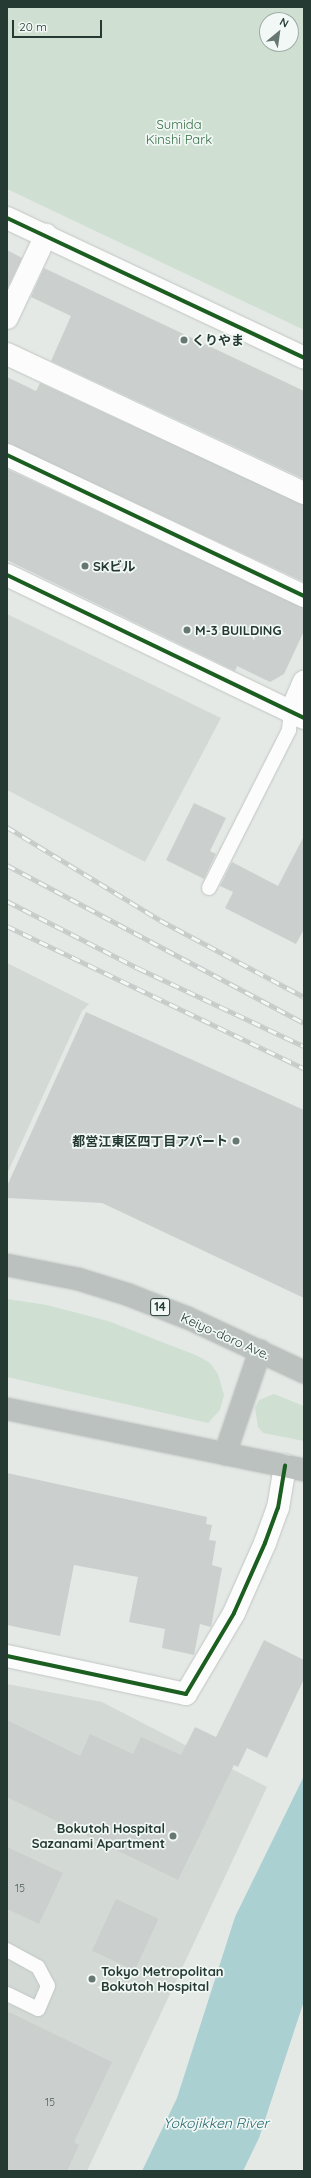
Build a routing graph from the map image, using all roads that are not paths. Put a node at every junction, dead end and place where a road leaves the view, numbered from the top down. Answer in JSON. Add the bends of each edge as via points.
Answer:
{"nodes":[{"id":1,"x":7,"y":218,"type":"edge"},
{"id":2,"x":46,"y":235,"type":"junction"},
{"id":3,"x":7,"y":318,"type":"edge"},
{"id":4,"x":7,"y":354,"type":"edge"},
{"id":5,"x":304,"y":358,"type":"edge"},
{"id":6,"x":7,"y":455,"type":"edge"},
{"id":7,"x":304,"y":493,"type":"edge"},
{"id":8,"x":7,"y":575,"type":"edge"},
{"id":9,"x":304,"y":596,"type":"edge"},
{"id":10,"x":304,"y":682,"type":"edge"},
{"id":11,"x":297,"y":715,"type":"edge"},
{"id":12,"x":210,"y":888,"type":"dead end"},
{"id":13,"x":7,"y":1265,"type":"edge"},
{"id":14,"x":260,"y":1351,"type":"junction"},
{"id":15,"x":304,"y":1372,"type":"edge"},
{"id":16,"x":7,"y":1409,"type":"edge"},
{"id":17,"x":225,"y":1454,"type":"junction"},
{"id":18,"x":294,"y":1468,"type":"edge"},
{"id":19,"x":7,"y":1656,"type":"edge"},
{"id":20,"x":7,"y":1950,"type":"edge"},
{"id":21,"x":7,"y":1994,"type":"edge"}],
"edges":[{"from":1,"to":2,"type":"street"},
{"from":2,"to":3,"type":"street"},
{"from":2,"to":5,"type":"street"},
{"from":4,"to":7,"type":"street"},
{"from":6,"to":9,"type":"street"},
{"from":8,"to":11,"type":"street"},
{"from":10,"to":11,"type":"street"},
{"from":11,"to":12,"type":"lane"},
{"from":13,"to":14,"type":"highway","name":"Keiyo-doro Ave.","number":"14","via":[[78,1279],[129,1295]]},
{"from":14,"to":15,"type":"highway","name":"Keiyo-doro Ave.","number":"14"},
{"from":14,"to":17,"type":"highway"},
{"from":16,"to":17,"type":"highway"},
{"from":17,"to":18,"type":"highway"},
{"from":18,"to":19,"type":"street","via":[[234,1614],[186,1694]]},
{"from":20,"to":21,"type":"lane","via":[[38,1967],[48,1986],[38,2009]]}]}
